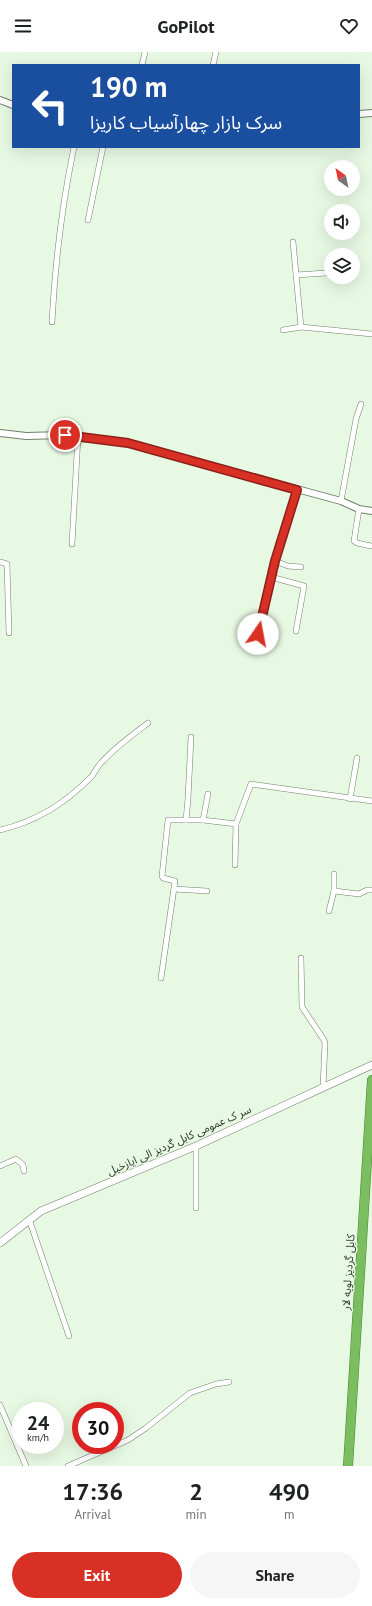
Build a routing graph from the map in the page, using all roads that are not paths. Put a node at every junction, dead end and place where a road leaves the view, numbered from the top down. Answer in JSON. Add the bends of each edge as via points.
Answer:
{"nodes":[{"id":1,"x":145,"y":52,"type":"edge"},
{"id":2,"x":216,"y":52,"type":"edge"},
{"id":3,"x":142,"y":64,"type":"edge"},
{"id":4,"x":213,"y":64,"type":"edge"},
{"id":5,"x":0,"y":100,"type":"edge"},
{"id":6,"x":12,"y":105,"type":"edge"},
{"id":7,"x":372,"y":113,"type":"edge"},
{"id":8,"x":360,"y":114,"type":"edge"},
{"id":9,"x":74,"y":148,"type":"edge"},
{"id":10,"x":103,"y":148,"type":"edge"},
{"id":11,"x":88,"y":220,"type":"dead end"},
{"id":12,"x":292,"y":242,"type":"dead end"},
{"id":13,"x":324,"y":273,"type":"edge"},
{"id":14,"x":296,"y":275,"type":"junction"},
{"id":15,"x":52,"y":322,"type":"dead end"},
{"id":16,"x":300,"y":327,"type":"junction"},
{"id":17,"x":283,"y":330,"type":"dead end"},
{"id":18,"x":372,"y":334,"type":"edge"},
{"id":19,"x":361,"y":404,"type":"dead end"},
{"id":20,"x":0,"y":433,"type":"edge"},
{"id":21,"x":78,"y":436,"type":"junction"},
{"id":22,"x":297,"y":490,"type":"junction"},
{"id":23,"x":341,"y":501,"type":"junction"},
{"id":24,"x":359,"y":509,"type":"junction"},
{"id":25,"x":372,"y":511,"type":"edge"},
{"id":26,"x":72,"y":544,"type":"dead end"},
{"id":27,"x":371,"y":546,"type":"edge"},
{"id":28,"x":275,"y":561,"type":"junction"},
{"id":29,"x":0,"y":562,"type":"edge"},
{"id":30,"x":301,"y":567,"type":"dead end"},
{"id":31,"x":271,"y":577,"type":"junction"},
{"id":32,"x":296,"y":631,"type":"dead end"},
{"id":33,"x":9,"y":634,"type":"dead end"},
{"id":34,"x":258,"y":634,"type":"dead end"},
{"id":35,"x":148,"y":723,"type":"dead end"},
{"id":36,"x":191,"y":737,"type":"dead end"},
{"id":37,"x":356,"y":758,"type":"dead end"},
{"id":38,"x":208,"y":794,"type":"dead end"},
{"id":39,"x":350,"y":799,"type":"junction"},
{"id":40,"x":372,"y":801,"type":"edge"},
{"id":41,"x":186,"y":820,"type":"junction"},
{"id":42,"x":203,"y":820,"type":"junction"},
{"id":43,"x":236,"y":824,"type":"junction"},
{"id":44,"x":0,"y":830,"type":"edge"},
{"id":45,"x":234,"y":865,"type":"dead end"},
{"id":46,"x":334,"y":874,"type":"dead end"},
{"id":47,"x":174,"y":890,"type":"junction"},
{"id":48,"x":372,"y":890,"type":"edge"},
{"id":49,"x":207,"y":891,"type":"dead end"},
{"id":50,"x":334,"y":891,"type":"junction"},
{"id":51,"x":329,"y":911,"type":"dead end"},
{"id":52,"x":301,"y":958,"type":"dead end"},
{"id":53,"x":161,"y":978,"type":"dead end"},
{"id":54,"x":372,"y":1064,"type":"edge"},
{"id":55,"x":372,"y":1080,"type":"edge"},
{"id":56,"x":323,"y":1087,"type":"junction"},
{"id":57,"x":196,"y":1146,"type":"junction"},
{"id":58,"x":0,"y":1166,"type":"edge"},
{"id":59,"x":24,"y":1171,"type":"dead end"},
{"id":60,"x":196,"y":1208,"type":"dead end"},
{"id":61,"x":29,"y":1219,"type":"junction"},
{"id":62,"x":0,"y":1243,"type":"edge"},
{"id":63,"x":69,"y":1336,"type":"dead end"},
{"id":64,"x":229,"y":1382,"type":"dead end"},
{"id":65,"x":0,"y":1404,"type":"edge"},
{"id":66,"x":26,"y":1466,"type":"edge"},
{"id":67,"x":68,"y":1466,"type":"edge"},
{"id":68,"x":348,"y":1466,"type":"edge"}],
"edges":[{"from":1,"to":3,"type":"street"},
{"from":2,"to":4,"type":"street"},
{"from":5,"to":6,"type":"street"},
{"from":7,"to":8,"type":"street"},
{"from":9,"to":15,"type":"street","via":[[65,192]]},
{"from":10,"to":11,"type":"street"},
{"from":12,"to":14,"type":"street"},
{"from":13,"to":14,"type":"street"},
{"from":14,"to":16,"type":"street"},
{"from":16,"to":17,"type":"street"},
{"from":16,"to":18,"type":"street"},
{"from":19,"to":23,"type":"street"},
{"from":20,"to":21,"type":"street"},
{"from":21,"to":22,"type":"street","via":[[128,443]]},
{"from":21,"to":26,"type":"street"},
{"from":22,"to":23,"type":"street"},
{"from":22,"to":28,"type":"street"},
{"from":23,"to":24,"type":"street"},
{"from":24,"to":25,"type":"street"},
{"from":24,"to":27,"type":"street","via":[[354,541]]},
{"from":28,"to":30,"type":"street"},
{"from":28,"to":31,"type":"street"},
{"from":29,"to":33,"type":"street","via":[[7,564]]},
{"from":31,"to":32,"type":"street","via":[[304,586]]},
{"from":31,"to":34,"type":"street"},
{"from":35,"to":44,"type":"street","via":[[100,763],[92,775],[66,799],[47,812]]},
{"from":36,"to":41,"type":"street"},
{"from":37,"to":39,"type":"street"},
{"from":38,"to":42,"type":"street"},
{"from":39,"to":40,"type":"street"},
{"from":39,"to":43,"type":"street","via":[[251,784]]},
{"from":41,"to":42,"type":"street"},
{"from":41,"to":47,"type":"street","via":[[168,820],[162,878],[175,880]]},
{"from":42,"to":43,"type":"street"},
{"from":43,"to":45,"type":"street"},
{"from":46,"to":50,"type":"street"},
{"from":47,"to":49,"type":"street"},
{"from":47,"to":53,"type":"street"},
{"from":48,"to":50,"type":"street","via":[[358,894]]},
{"from":50,"to":51,"type":"street"},
{"from":52,"to":56,"type":"street","via":[[302,1007],[325,1043]]},
{"from":54,"to":56,"type":"main road","name":"سر ک عمومی کابل گردیز الی ایازخیل"},
{"from":55,"to":68,"type":"highway","name":"کابل گردیز لویه لار"},
{"from":56,"to":57,"type":"main road","name":"سر ک عمومی کابل گردیز الی ایازخیل"},
{"from":57,"to":60,"type":"street"},
{"from":57,"to":61,"type":"main road","name":"سر ک عمومی کابل گردیز الی ایازخیل","via":[[41,1210]]},
{"from":58,"to":59,"type":"street","via":[[16,1159],[23,1165]]},
{"from":61,"to":62,"type":"main road","name":"سر ک عمومی کابل گردیز الی ایازخیل"},
{"from":61,"to":63,"type":"street"},
{"from":64,"to":67,"type":"street","via":[[190,1393],[128,1440]]},
{"from":65,"to":66,"type":"street"}]}
